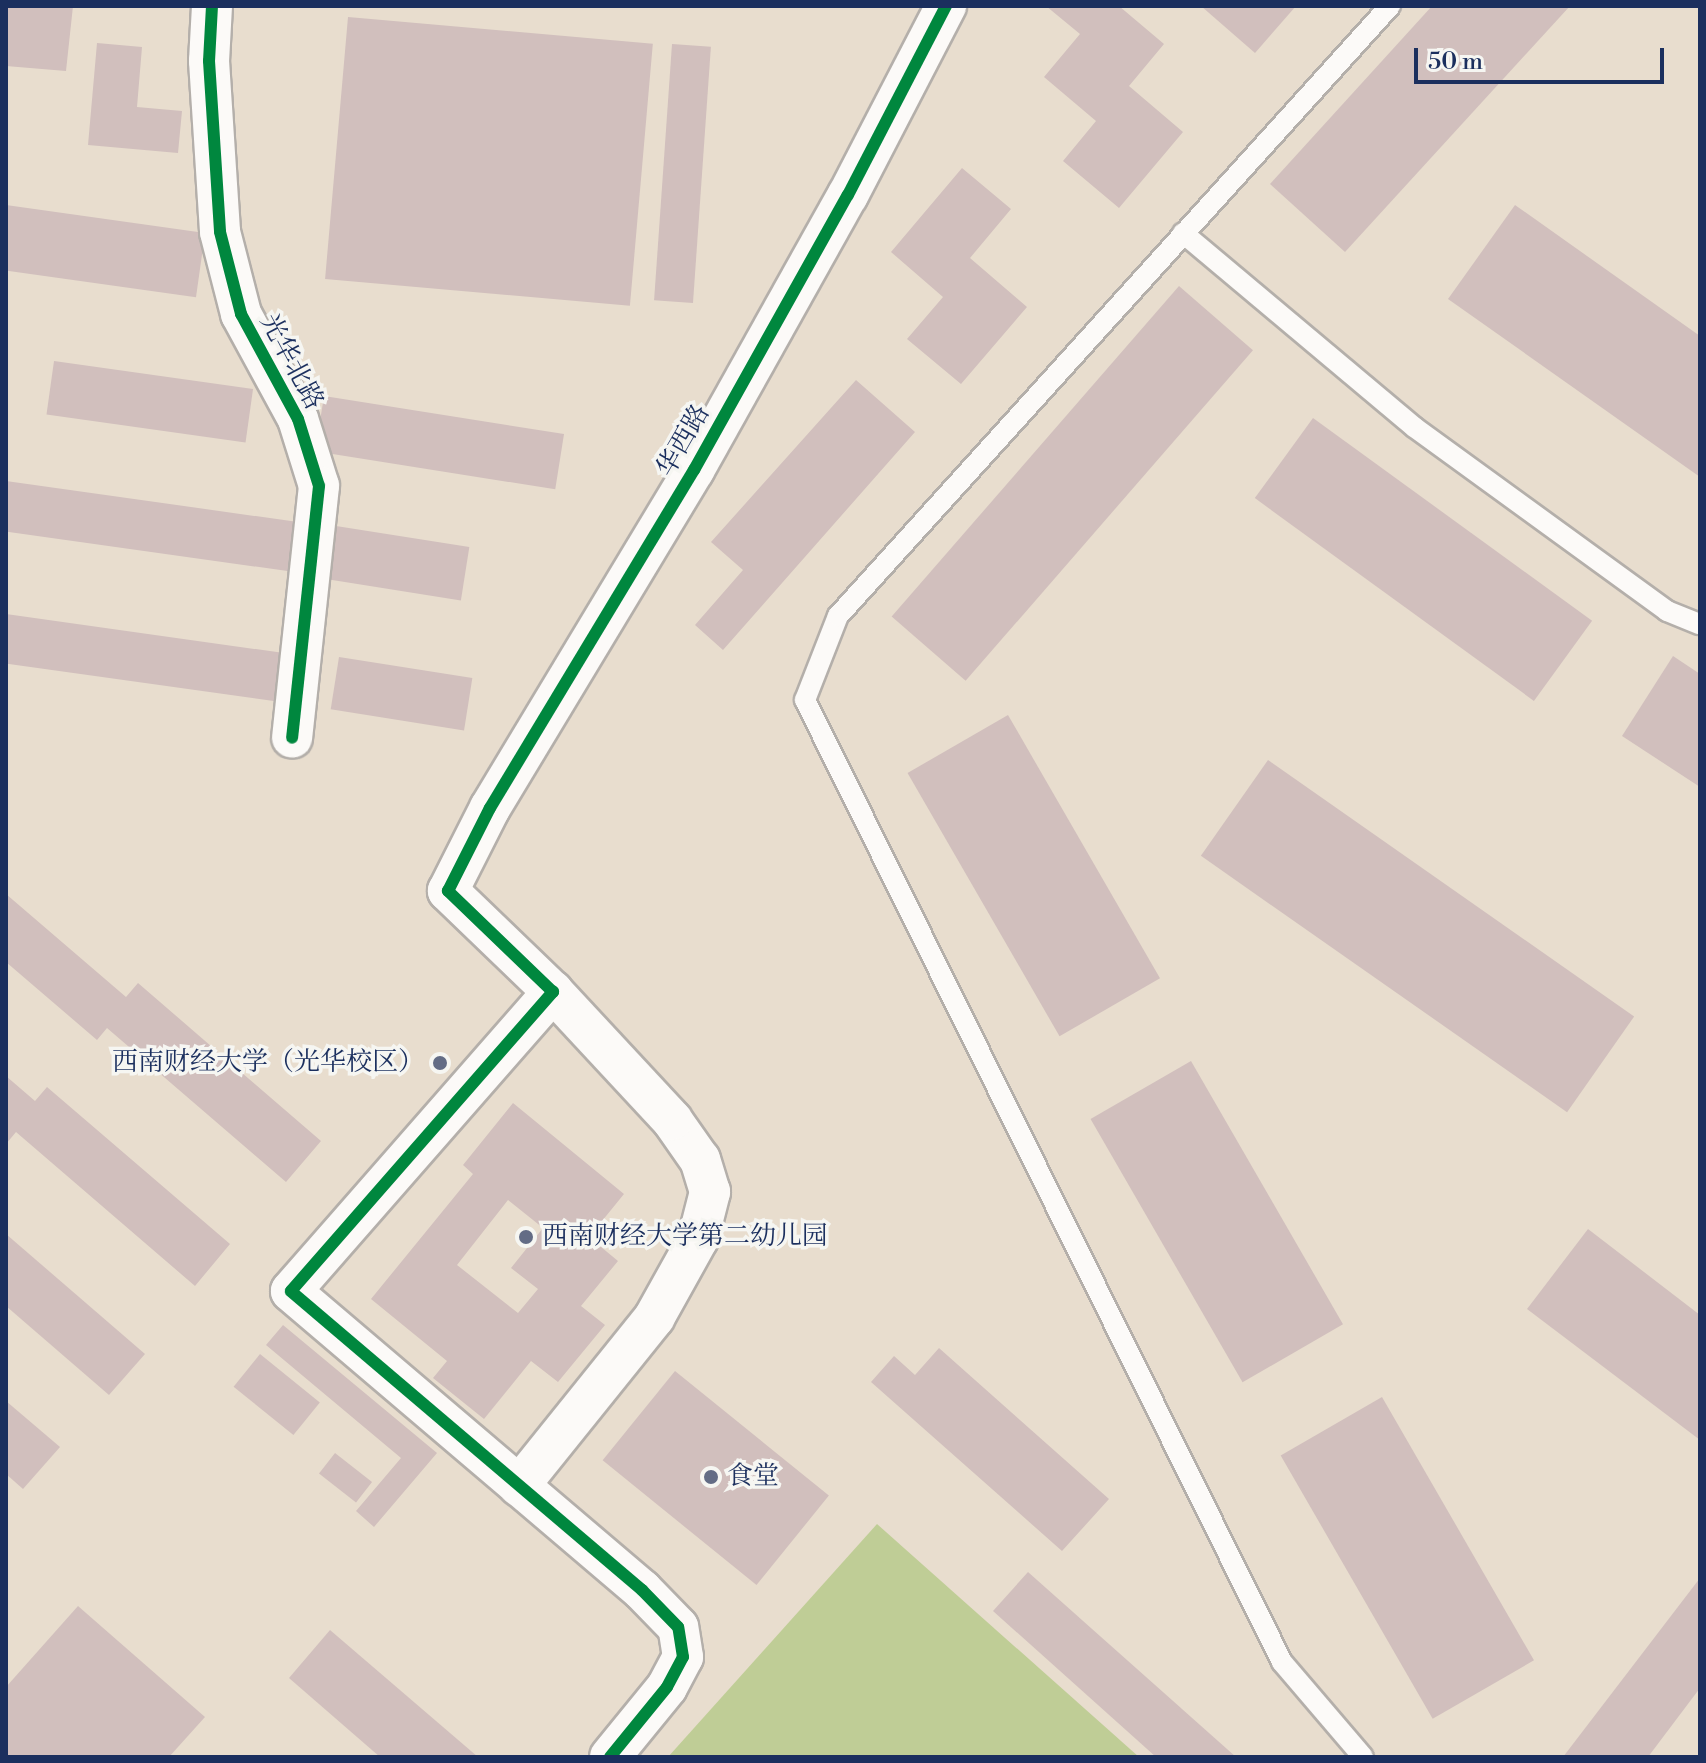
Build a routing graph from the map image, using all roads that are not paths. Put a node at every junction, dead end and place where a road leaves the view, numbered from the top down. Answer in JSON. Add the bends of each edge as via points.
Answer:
{"nodes":[{"id":1,"x":212,"y":6,"type":"edge"},
{"id":2,"x":946,"y":6,"type":"edge"},
{"id":3,"x":1390,"y":6,"type":"edge"},
{"id":4,"x":1183,"y":233,"type":"junction"},
{"id":5,"x":1700,"y":624,"type":"edge"},
{"id":6,"x":292,"y":738,"type":"dead end"},
{"id":7,"x":553,"y":992,"type":"junction"},
{"id":8,"x":519,"y":1486,"type":"junction"},
{"id":9,"x":610,"y":1757,"type":"edge"},
{"id":10,"x":1363,"y":1757,"type":"edge"}],
"edges":[{"from":1,"to":6,"type":"street","name":"光华北路","via":[[209,61],[220,232],[241,314],[298,419],[319,486]]},
{"from":2,"to":7,"type":"street","name":"华西路","via":[[748,374],[490,808],[448,891]]},
{"from":3,"to":4,"type":"lane"},
{"from":4,"to":5,"type":"lane","via":[[1414,427],[1667,611]]},
{"from":4,"to":10,"type":"lane","via":[[838,616],[805,700],[1282,1662]]},
{"from":7,"to":8,"type":"street","via":[[672,1120],[700,1160],[710,1192],[698,1239],[654,1318]]},
{"from":7,"to":8,"type":"street","via":[[291,1291]]},
{"from":8,"to":9,"type":"street","via":[[678,1627],[683,1657],[667,1687]]}]}
